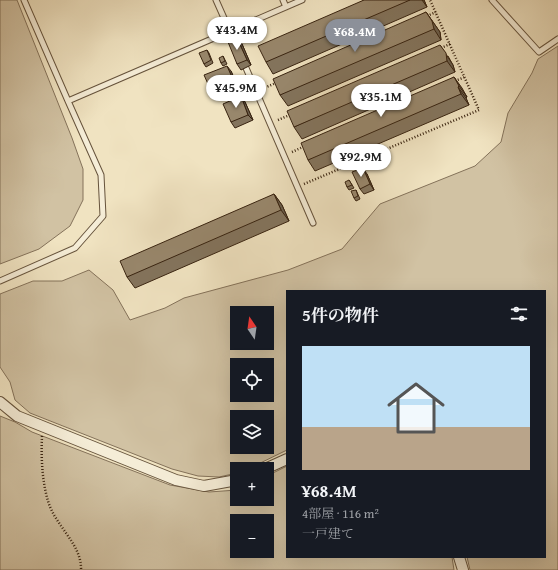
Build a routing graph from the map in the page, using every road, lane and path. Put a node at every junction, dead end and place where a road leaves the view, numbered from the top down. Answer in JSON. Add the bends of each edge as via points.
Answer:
{"nodes":[{"id":1,"x":24,"y":0,"type":"edge"},
{"id":2,"x":216,"y":0,"type":"edge"},
{"id":3,"x":283,"y":0,"type":"edge"},
{"id":4,"x":302,"y":0,"type":"edge"},
{"id":5,"x":430,"y":0,"type":"edge"},
{"id":6,"x":492,"y":0,"type":"edge"},
{"id":7,"x":286,"y":7,"type":"junction"},
{"id":8,"x":436,"y":12,"type":"junction"},
{"id":9,"x":421,"y":18,"type":"edge"},
{"id":10,"x":230,"y":32,"type":"junction"},
{"id":11,"x":558,"y":39,"type":"edge"},
{"id":12,"x":450,"y":44,"type":"junction"},
{"id":13,"x":436,"y":50,"type":"edge"},
{"id":14,"x":464,"y":77,"type":"junction"},
{"id":15,"x":285,"y":79,"type":"edge"},
{"id":16,"x":450,"y":83,"type":"edge"},
{"id":17,"x":256,"y":91,"type":"junction"},
{"id":18,"x":68,"y":101,"type":"junction"},
{"id":19,"x":299,"y":111,"type":"edge"},
{"id":20,"x":270,"y":124,"type":"junction"},
{"id":21,"x":313,"y":143,"type":"edge"},
{"id":22,"x":284,"y":156,"type":"junction"},
{"id":23,"x":298,"y":187,"type":"junction"},
{"id":24,"x":313,"y":223,"type":"dead end"},
{"id":25,"x":0,"y":281,"type":"edge"},
{"id":26,"x":2,"y":406,"type":"edge"},
{"id":27,"x":40,"y":426,"type":"junction"},
{"id":28,"x":286,"y":459,"type":"edge"},
{"id":29,"x":274,"y":465,"type":"edge"},
{"id":30,"x":230,"y":481,"type":"edge"},
{"id":31,"x":459,"y":558,"type":"edge"},
{"id":32,"x":81,"y":570,"type":"edge"},
{"id":33,"x":463,"y":570,"type":"edge"}],
"edges":[{"from":1,"to":18,"type":"lane"},
{"from":2,"to":10,"type":"lane"},
{"from":3,"to":7,"type":"lane"},
{"from":4,"to":7,"type":"lane"},
{"from":5,"to":8,"type":"path"},
{"from":6,"to":11,"type":"lane","via":[[539,52]]},
{"from":7,"to":10,"type":"lane"},
{"from":8,"to":9,"type":"path"},
{"from":8,"to":12,"type":"path"},
{"from":10,"to":17,"type":"lane"},
{"from":10,"to":18,"type":"lane"},
{"from":12,"to":13,"type":"path"},
{"from":12,"to":14,"type":"path"},
{"from":14,"to":16,"type":"path"},
{"from":14,"to":23,"type":"path","via":[[479,110]]},
{"from":15,"to":17,"type":"path"},
{"from":17,"to":20,"type":"lane"},
{"from":18,"to":25,"type":"lane","via":[[102,175],[103,216],[75,248]]},
{"from":19,"to":20,"type":"path"},
{"from":20,"to":22,"type":"lane"},
{"from":21,"to":22,"type":"path"},
{"from":22,"to":23,"type":"lane"},
{"from":23,"to":24,"type":"lane"},
{"from":26,"to":27,"type":"street"},
{"from":27,"to":30,"type":"street","via":[[176,480],[204,486]]},
{"from":27,"to":32,"type":"path","via":[[41,455],[48,501],[57,521],[77,549],[82,560]]},
{"from":28,"to":29,"type":"street"},
{"from":31,"to":33,"type":"street"}]}
